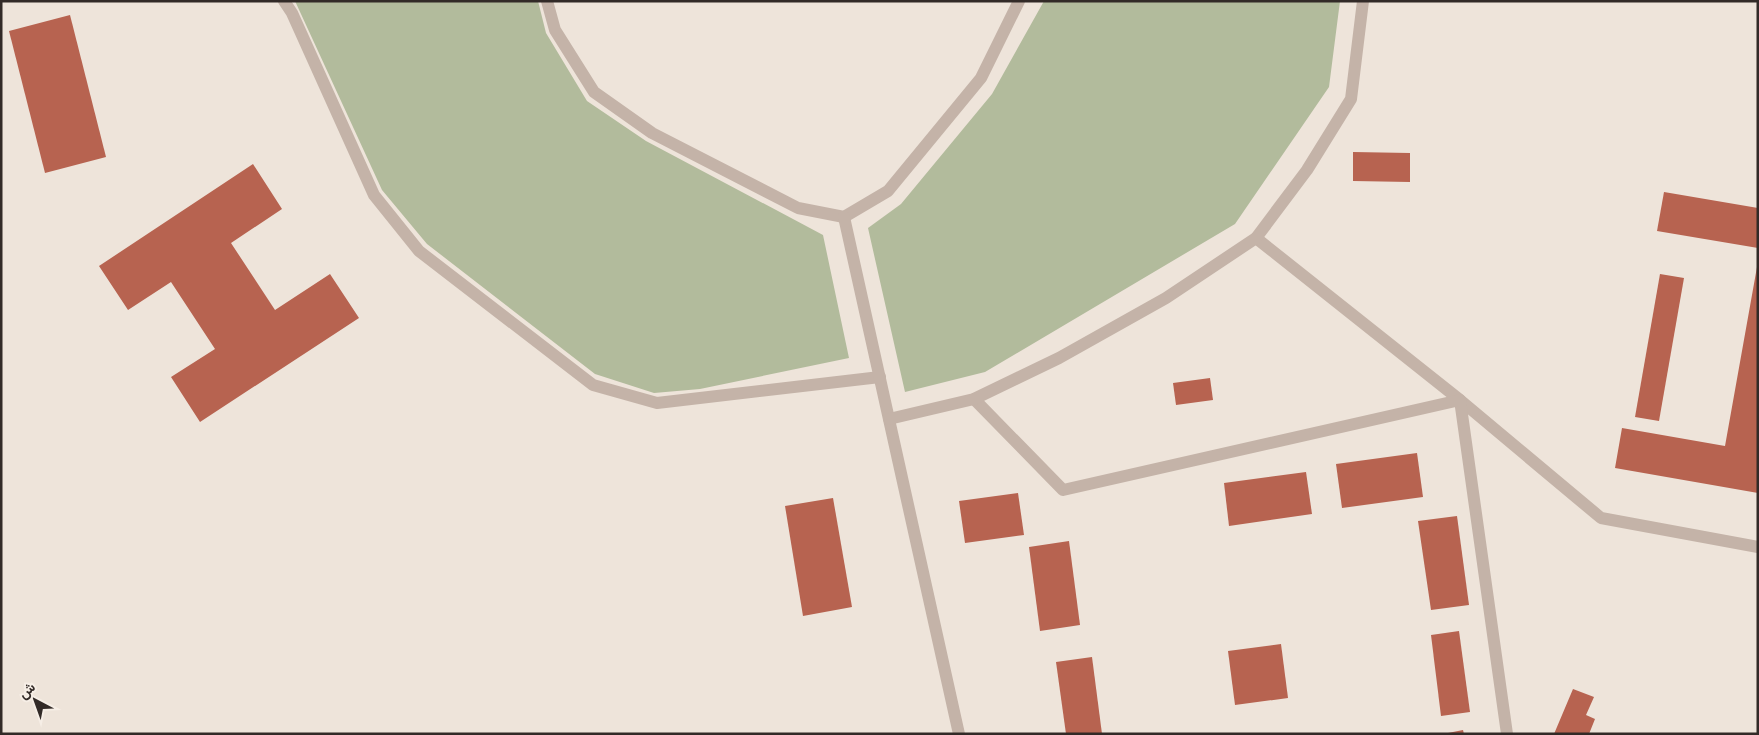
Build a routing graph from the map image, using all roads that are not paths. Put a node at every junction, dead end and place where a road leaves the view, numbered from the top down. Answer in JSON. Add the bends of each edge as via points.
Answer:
{"nodes":[{"id":1,"x":284,"y":1,"type":"edge"},
{"id":2,"x":548,"y":1,"type":"edge"},
{"id":3,"x":1020,"y":1,"type":"edge"},
{"id":4,"x":1363,"y":1,"type":"edge"},
{"id":5,"x":844,"y":217,"type":"junction"},
{"id":6,"x":1256,"y":238,"type":"junction"},
{"id":7,"x":880,"y":377,"type":"junction"},
{"id":8,"x":974,"y":399,"type":"junction"},
{"id":9,"x":1460,"y":400,"type":"junction"},
{"id":10,"x":889,"y":420,"type":"junction"},
{"id":11,"x":1758,"y":547,"type":"edge"},
{"id":12,"x":959,"y":734,"type":"edge"},
{"id":13,"x":1507,"y":734,"type":"edge"}],
"edges":[{"from":1,"to":7,"type":"street","via":[[374,195],[419,251],[593,385],[657,403]]},
{"from":2,"to":5,"type":"street","via":[[555,30],[594,92],[652,133],[798,208]]},
{"from":3,"to":5,"type":"street","via":[[982,78],[888,191]]},
{"from":4,"to":6,"type":"street","via":[[1351,99],[1307,170]]},
{"from":5,"to":7,"type":"street"},
{"from":6,"to":8,"type":"street","via":[[1142,312],[1059,358]]},
{"from":6,"to":9,"type":"street"},
{"from":7,"to":10,"type":"street"},
{"from":8,"to":9,"type":"street","via":[[1063,490]]},
{"from":8,"to":10,"type":"street"},
{"from":9,"to":11,"type":"street","via":[[1601,518]]},
{"from":9,"to":13,"type":"street"},
{"from":10,"to":12,"type":"street"}]}
